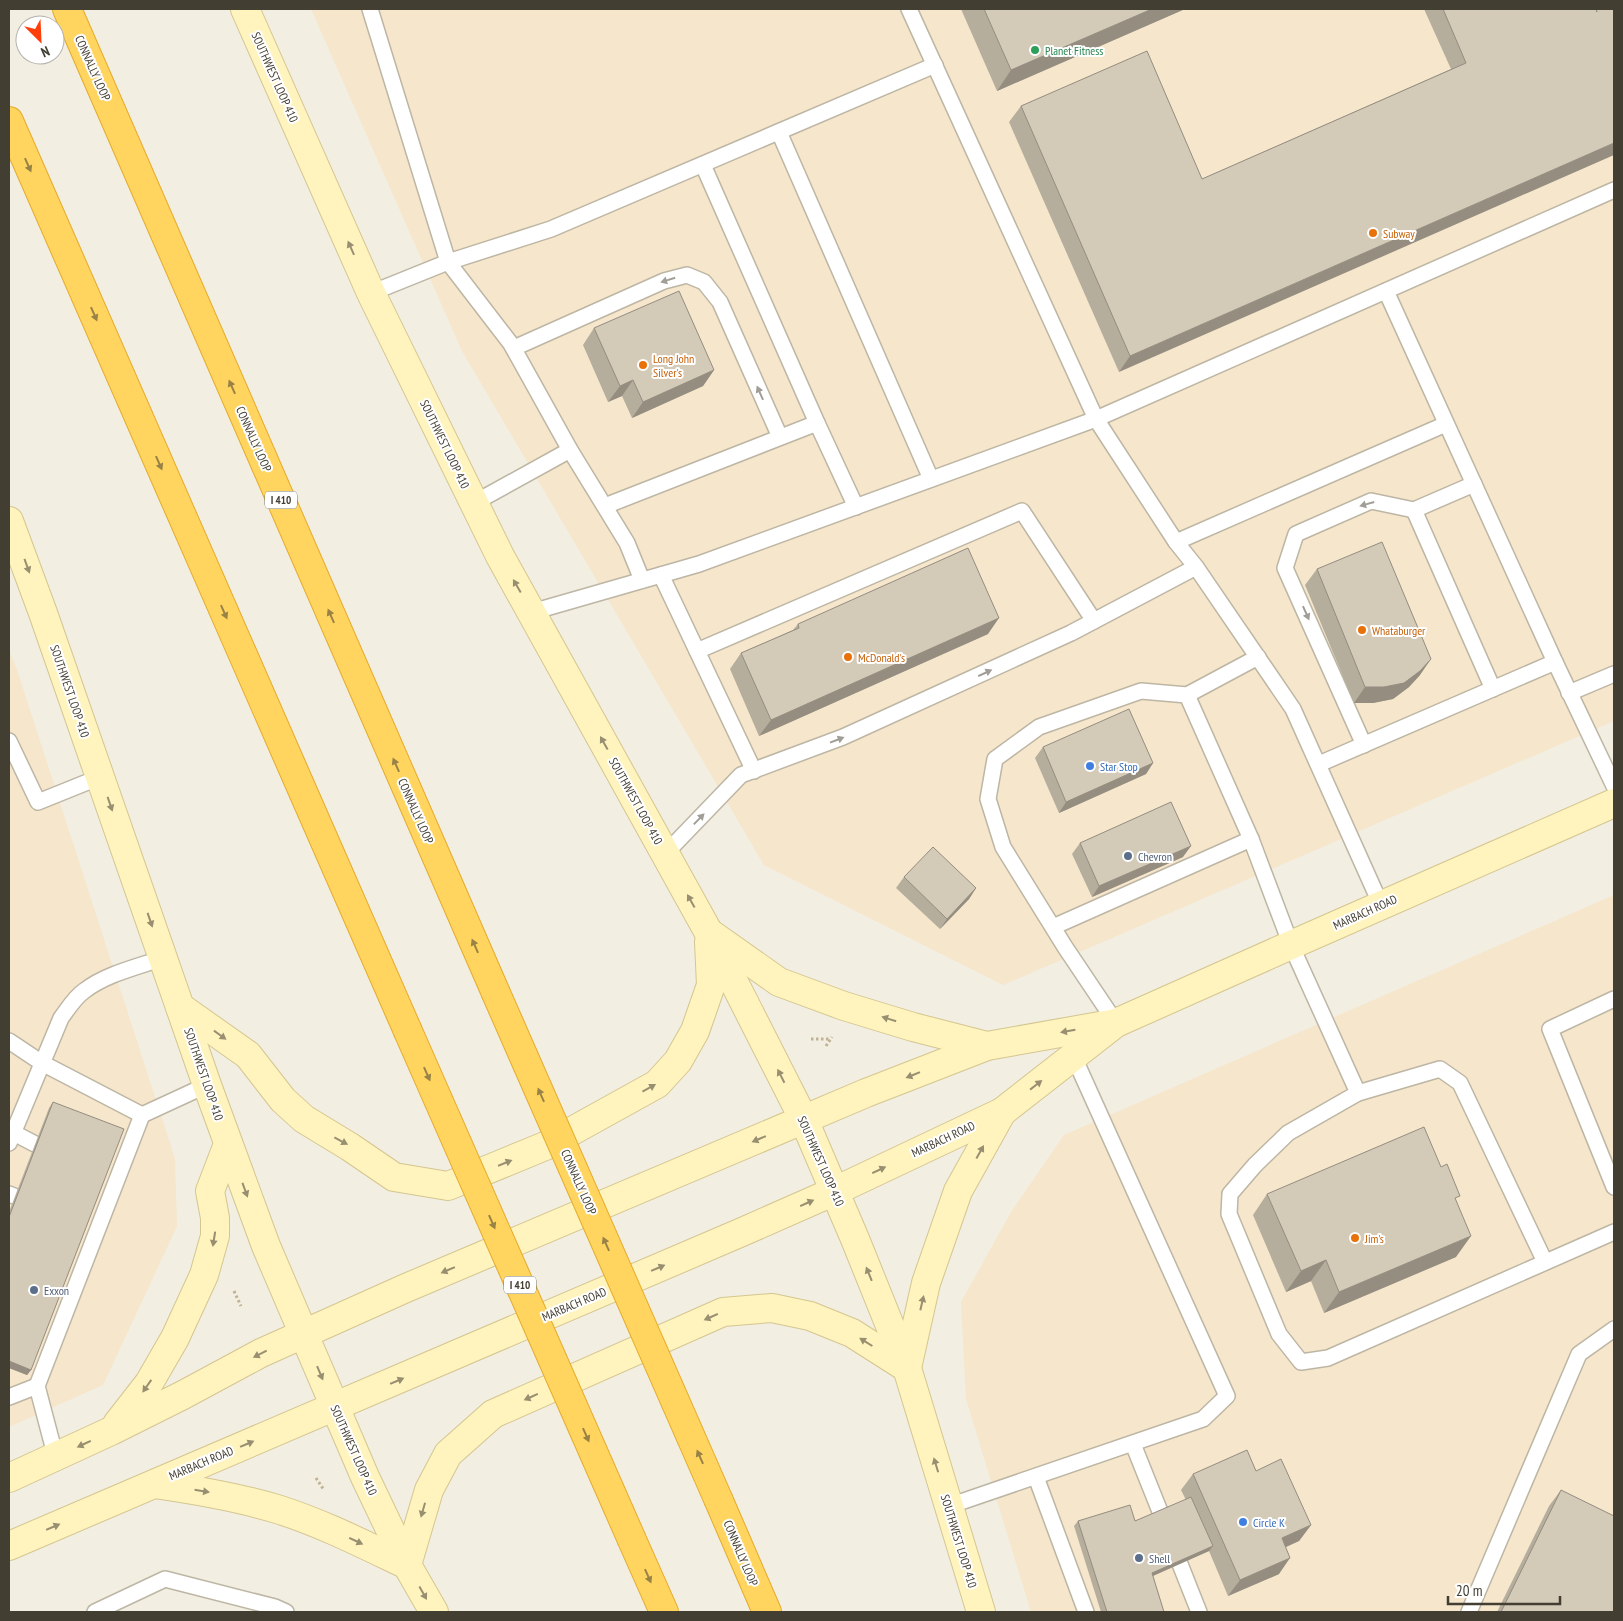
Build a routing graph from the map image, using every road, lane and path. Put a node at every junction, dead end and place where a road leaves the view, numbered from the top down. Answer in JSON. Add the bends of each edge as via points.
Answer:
{"nodes":[{"id":1,"x":67,"y":9,"type":"edge"},
{"id":2,"x":245,"y":9,"type":"edge"},
{"id":3,"x":370,"y":9,"type":"edge"},
{"id":4,"x":909,"y":9,"type":"edge"},
{"id":5,"x":935,"y":65,"type":"junction"},
{"id":6,"x":9,"y":120,"type":"edge"},
{"id":7,"x":778,"y":132,"type":"junction"},
{"id":8,"x":703,"y":165,"type":"junction"},
{"id":9,"x":1614,"y":190,"type":"edge"},
{"id":10,"x":448,"y":262,"type":"junction"},
{"id":11,"x":1386,"y":291,"type":"junction"},
{"id":12,"x":371,"y":293,"type":"junction"},
{"id":13,"x":514,"y":348,"type":"junction"},
{"id":14,"x":1096,"y":419,"type":"junction"},
{"id":15,"x":817,"y":423,"type":"junction"},
{"id":16,"x":1446,"y":424,"type":"junction"},
{"id":17,"x":780,"y":437,"type":"junction"},
{"id":18,"x":570,"y":450,"type":"junction"},
{"id":19,"x":931,"y":479,"type":"junction"},
{"id":20,"x":1474,"y":484,"type":"junction"},
{"id":21,"x":474,"y":502,"type":"junction"},
{"id":22,"x":605,"y":506,"type":"junction"},
{"id":23,"x":856,"y":507,"type":"junction"},
{"id":24,"x":1414,"y":510,"type":"junction"},
{"id":25,"x":9,"y":521,"type":"edge"},
{"id":26,"x":1176,"y":542,"type":"junction"},
{"id":27,"x":1196,"y":567,"type":"junction"},
{"id":28,"x":661,"y":575,"type":"junction"},
{"id":29,"x":642,"y":580,"type":"junction"},
{"id":30,"x":532,"y":612,"type":"junction"},
{"id":31,"x":1094,"y":621,"type":"junction"},
{"id":32,"x":697,"y":651,"type":"junction"},
{"id":33,"x":1258,"y":657,"type":"junction"},
{"id":34,"x":1555,"y":662,"type":"junction"},
{"id":35,"x":1614,"y":674,"type":"edge"},
{"id":36,"x":1493,"y":688,"type":"junction"},
{"id":37,"x":1570,"y":694,"type":"junction"},
{"id":38,"x":1186,"y":695,"type":"junction"},
{"id":39,"x":9,"y":741,"type":"edge"},
{"id":40,"x":1364,"y":744,"type":"junction"},
{"id":41,"x":1319,"y":764,"type":"junction"},
{"id":42,"x":754,"y":770,"type":"junction"},
{"id":43,"x":100,"y":777,"type":"junction"},
{"id":44,"x":1614,"y":786,"type":"edge"},
{"id":45,"x":1614,"y":803,"type":"edge"},
{"id":46,"x":1251,"y":839,"type":"junction"},
{"id":47,"x":665,"y":854,"type":"junction"},
{"id":48,"x":1381,"y":905,"type":"junction"},
{"id":49,"x":1053,"y":927,"type":"junction"},
{"id":50,"x":709,"y":933,"type":"junction"},
{"id":51,"x":1290,"y":945,"type":"junction"},
{"id":52,"x":163,"y":958,"type":"junction"},
{"id":53,"x":1614,"y":999,"type":"edge"},
{"id":54,"x":180,"y":1007,"type":"junction"},
{"id":55,"x":1116,"y":1023,"type":"junction"},
{"id":56,"x":810,"y":1039,"type":"dead end"},
{"id":57,"x":831,"y":1039,"type":"dead end"},
{"id":58,"x":9,"y":1041,"type":"edge"},
{"id":59,"x":987,"y":1046,"type":"junction"},
{"id":60,"x":1073,"y":1055,"type":"junction"},
{"id":61,"x":42,"y":1063,"type":"junction"},
{"id":62,"x":207,"y":1085,"type":"junction"},
{"id":63,"x":1358,"y":1093,"type":"junction"},
{"id":64,"x":1002,"y":1112,"type":"junction"},
{"id":65,"x":142,"y":1115,"type":"junction"},
{"id":66,"x":804,"y":1120,"type":"junction"},
{"id":67,"x":11,"y":1138,"type":"edge"},
{"id":68,"x":35,"y":1144,"type":"edge"},
{"id":69,"x":228,"y":1144,"type":"junction"},
{"id":70,"x":1609,"y":1161,"type":"edge"},
{"id":71,"x":1614,"y":1187,"type":"edge"},
{"id":72,"x":834,"y":1191,"type":"junction"},
{"id":73,"x":1614,"y":1232,"type":"edge"},
{"id":74,"x":1545,"y":1262,"type":"junction"},
{"id":75,"x":232,"y":1287,"type":"dead end"},
{"id":76,"x":241,"y":1306,"type":"dead end"},
{"id":77,"x":1614,"y":1329,"type":"edge"},
{"id":78,"x":304,"y":1334,"type":"junction"},
{"id":79,"x":907,"y":1368,"type":"junction"},
{"id":80,"x":37,"y":1386,"type":"junction"},
{"id":81,"x":9,"y":1397,"type":"edge"},
{"id":82,"x":335,"y":1407,"type":"junction"},
{"id":83,"x":112,"y":1432,"type":"junction"},
{"id":84,"x":1133,"y":1444,"type":"junction"},
{"id":85,"x":56,"y":1458,"type":"junction"},
{"id":86,"x":1036,"y":1476,"type":"junction"},
{"id":87,"x":9,"y":1478,"type":"edge"},
{"id":88,"x":316,"y":1478,"type":"dead end"},
{"id":89,"x":154,"y":1484,"type":"junction"},
{"id":90,"x":326,"y":1493,"type":"dead end"},
{"id":91,"x":949,"y":1506,"type":"junction"},
{"id":92,"x":1161,"y":1514,"type":"edge"},
{"id":93,"x":9,"y":1546,"type":"edge"},
{"id":94,"x":1180,"y":1564,"type":"edge"},
{"id":95,"x":407,"y":1565,"type":"junction"},
{"id":96,"x":1091,"y":1581,"type":"dead end"},
{"id":97,"x":1077,"y":1586,"type":"junction"},
{"id":98,"x":94,"y":1612,"type":"edge"},
{"id":99,"x":286,"y":1612,"type":"edge"},
{"id":100,"x":434,"y":1612,"type":"edge"},
{"id":101,"x":664,"y":1612,"type":"edge"},
{"id":102,"x":767,"y":1612,"type":"edge"},
{"id":103,"x":980,"y":1612,"type":"edge"},
{"id":104,"x":1086,"y":1612,"type":"edge"},
{"id":105,"x":1199,"y":1612,"type":"edge"},
{"id":106,"x":1469,"y":1612,"type":"edge"}],
"edges":[{"from":102,"to":1,"type":"highway","name":"CONNALLY LOOP","number":"I 410","one_way":true,"bridge":true},
{"from":12,"to":2,"type":"main road","name":"SOUTHWEST LOOP 410","one_way":true},
{"from":3,"to":10,"type":"lane"},
{"from":4,"to":5,"type":"lane"},
{"from":5,"to":7,"type":"lane"},
{"from":5,"to":14,"type":"lane"},
{"from":6,"to":101,"type":"highway","number":"I 410","one_way":true,"bridge":true},
{"from":7,"to":8,"type":"lane"},
{"from":7,"to":19,"type":"lane"},
{"from":8,"to":10,"type":"lane","via":[[551,229]]},
{"from":8,"to":15,"type":"lane"},
{"from":9,"to":11,"type":"lane"},
{"from":10,"to":12,"type":"lane"},
{"from":10,"to":13,"type":"lane"},
{"from":11,"to":14,"type":"lane"},
{"from":11,"to":16,"type":"lane"},
{"from":12,"to":21,"type":"main road","name":"SOUTHWEST LOOP 410"},
{"from":17,"to":13,"type":"lane","one_way":true,"via":[[720,302],[704,282],[686,275],[664,281]]},
{"from":13,"to":18,"type":"lane"},
{"from":14,"to":19,"type":"lane"},
{"from":14,"to":26,"type":"lane"},
{"from":15,"to":17,"type":"lane"},
{"from":15,"to":23,"type":"lane"},
{"from":16,"to":20,"type":"lane"},
{"from":16,"to":26,"type":"lane"},
{"from":17,"to":22,"type":"lane"},
{"from":18,"to":21,"type":"lane"},
{"from":18,"to":22,"type":"lane"},
{"from":19,"to":23,"type":"lane"},
{"from":20,"to":24,"type":"lane"},
{"from":20,"to":34,"type":"lane"},
{"from":30,"to":21,"type":"main road","name":"SOUTHWEST LOOP 410","one_way":true},
{"from":22,"to":29,"type":"lane","via":[[627,543]]},
{"from":23,"to":28,"type":"lane"},
{"from":24,"to":36,"type":"lane"},
{"from":24,"to":40,"type":"lane","one_way":true,"via":[[1371,501],[1296,534],[1285,568]]},
{"from":25,"to":43,"type":"main road","name":"SOUTHWEST LOOP 410","one_way":true},
{"from":26,"to":27,"type":"lane"},
{"from":27,"to":31,"type":"lane"},
{"from":27,"to":33,"type":"lane"},
{"from":28,"to":29,"type":"lane"},
{"from":28,"to":32,"type":"lane"},
{"from":29,"to":30,"type":"lane"},
{"from":47,"to":30,"type":"main road","name":"SOUTHWEST LOOP 410","one_way":true},
{"from":31,"to":32,"type":"lane","via":[[1022,511]]},
{"from":42,"to":31,"type":"lane","one_way":true,"via":[[843,737]]},
{"from":32,"to":42,"type":"lane"},
{"from":33,"to":38,"type":"lane"},
{"from":33,"to":41,"type":"lane","via":[[1293,708]]},
{"from":34,"to":36,"type":"lane"},
{"from":34,"to":37,"type":"lane"},
{"from":35,"to":37,"type":"lane"},
{"from":36,"to":40,"type":"lane"},
{"from":37,"to":44,"type":"lane"},
{"from":38,"to":46,"type":"lane"},
{"from":38,"to":49,"type":"lane","via":[[1141,691],[1039,727],[995,759],[988,799],[1003,847]]},
{"from":39,"to":43,"type":"lane","via":[[38,802]]},
{"from":40,"to":41,"type":"lane"},
{"from":41,"to":48,"type":"lane"},
{"from":47,"to":42,"type":"lane","one_way":true,"via":[[741,775]]},
{"from":43,"to":52,"type":"main road","name":"SOUTHWEST LOOP 410","one_way":true},
{"from":45,"to":48,"type":"main road","name":"MARBACH ROAD"},
{"from":46,"to":49,"type":"lane"},
{"from":46,"to":51,"type":"lane"},
{"from":50,"to":47,"type":"main road","name":"SOUTHWEST LOOP 410","one_way":true},
{"from":48,"to":51,"type":"main road","name":"MARBACH ROAD"},
{"from":49,"to":55,"type":"lane"},
{"from":54,"to":50,"type":"main road","one_way":true,"via":[[248,1056],[283,1100],[304,1119],[394,1177],[448,1186],[545,1146],[656,1084],[678,1061],[694,1031],[711,985]]},
{"from":59,"to":50,"type":"main road","one_way":true,"via":[[844,1006],[779,982]]},
{"from":66,"to":50,"type":"main road","name":"SOUTHWEST LOOP 410","one_way":true},
{"from":51,"to":55,"type":"main road","name":"MARBACH ROAD"},
{"from":51,"to":63,"type":"lane"},
{"from":52,"to":54,"type":"main road","name":"SOUTHWEST LOOP 410"},
{"from":52,"to":61,"type":"lane","via":[[111,976],[83,992],[61,1018]]},
{"from":53,"to":70,"type":"lane","via":[[1550,1030]]},
{"from":54,"to":62,"type":"main road","name":"SOUTHWEST LOOP 410"},
{"from":55,"to":59,"type":"main road","name":"MARBACH ROAD","one_way":true},
{"from":55,"to":60,"type":"main road","name":"MARBACH ROAD"},
{"from":56,"to":57,"type":"path"},
{"from":58,"to":61,"type":"lane"},
{"from":59,"to":66,"type":"main road","name":"MARBACH ROAD","one_way":true},
{"from":64,"to":60,"type":"main road","name":"MARBACH ROAD","one_way":true},
{"from":60,"to":84,"type":"lane","via":[[1227,1396],[1203,1419]]},
{"from":61,"to":65,"type":"lane"},
{"from":61,"to":67,"type":"lane"},
{"from":62,"to":65,"type":"lane"},
{"from":62,"to":69,"type":"main road","name":"SOUTHWEST LOOP 410"},
{"from":63,"to":74,"type":"lane","via":[[1440,1069],[1460,1083]]},
{"from":63,"to":74,"type":"lane","via":[[1288,1133],[1230,1194],[1229,1214],[1279,1334],[1301,1362],[1328,1358]]},
{"from":72,"to":64,"type":"main road","name":"MARBACH ROAD","one_way":true},
{"from":79,"to":64,"type":"main road","one_way":true,"via":[[926,1283],[958,1191]]},
{"from":65,"to":80,"type":"lane","via":[[110,1176],[48,1338]]},
{"from":66,"to":72,"type":"main road","name":"SOUTHWEST LOOP 410"},
{"from":66,"to":78,"type":"main road","name":"MARBACH ROAD","one_way":true},
{"from":67,"to":68,"type":"lane"},
{"from":69,"to":78,"type":"main road","name":"SOUTHWEST LOOP 410","one_way":true,"via":[[266,1246]]},
{"from":69,"to":83,"type":"main road","one_way":true,"via":[[210,1191],[215,1236],[204,1274],[175,1338],[149,1383]]},
{"from":70,"to":71,"type":"lane"},
{"from":79,"to":72,"type":"main road","name":"SOUTHWEST LOOP 410","one_way":true},
{"from":82,"to":72,"type":"main road","name":"MARBACH ROAD","one_way":true},
{"from":73,"to":74,"type":"lane"},
{"from":75,"to":76,"type":"path"},
{"from":77,"to":106,"type":"lane","via":[[1579,1354]]},
{"from":78,"to":82,"type":"main road","name":"SOUTHWEST LOOP 410","one_way":true},
{"from":78,"to":83,"type":"main road","name":"MARBACH ROAD","one_way":true,"via":[[261,1353]]},
{"from":91,"to":79,"type":"main road","name":"SOUTHWEST LOOP 410","one_way":true},
{"from":79,"to":95,"type":"main road","one_way":true,"via":[[852,1333],[810,1316],[772,1308],[723,1312],[493,1414],[448,1454],[429,1490]]},
{"from":80,"to":81,"type":"lane"},
{"from":80,"to":85,"type":"lane"},
{"from":89,"to":82,"type":"main road","name":"MARBACH ROAD","one_way":true},
{"from":82,"to":95,"type":"main road","name":"SOUTHWEST LOOP 410"},
{"from":83,"to":85,"type":"main road","name":"MARBACH ROAD","one_way":true},
{"from":84,"to":86,"type":"lane"},
{"from":84,"to":92,"type":"lane"},
{"from":85,"to":87,"type":"main road","name":"MARBACH ROAD"},
{"from":86,"to":91,"type":"lane"},
{"from":86,"to":97,"type":"lane"},
{"from":88,"to":90,"type":"path"},
{"from":93,"to":89,"type":"main road","name":"MARBACH ROAD","one_way":true},
{"from":89,"to":95,"type":"main road","one_way":true,"via":[[205,1491],[279,1509],[315,1522]]},
{"from":91,"to":103,"type":"main road","name":"SOUTHWEST LOOP 410"},
{"from":94,"to":105,"type":"lane"},
{"from":95,"to":100,"type":"main road","name":"SOUTHWEST LOOP 410","one_way":true},
{"from":96,"to":97,"type":"lane"},
{"from":97,"to":104,"type":"lane"},
{"from":98,"to":99,"type":"lane","via":[[165,1579]]}]}
